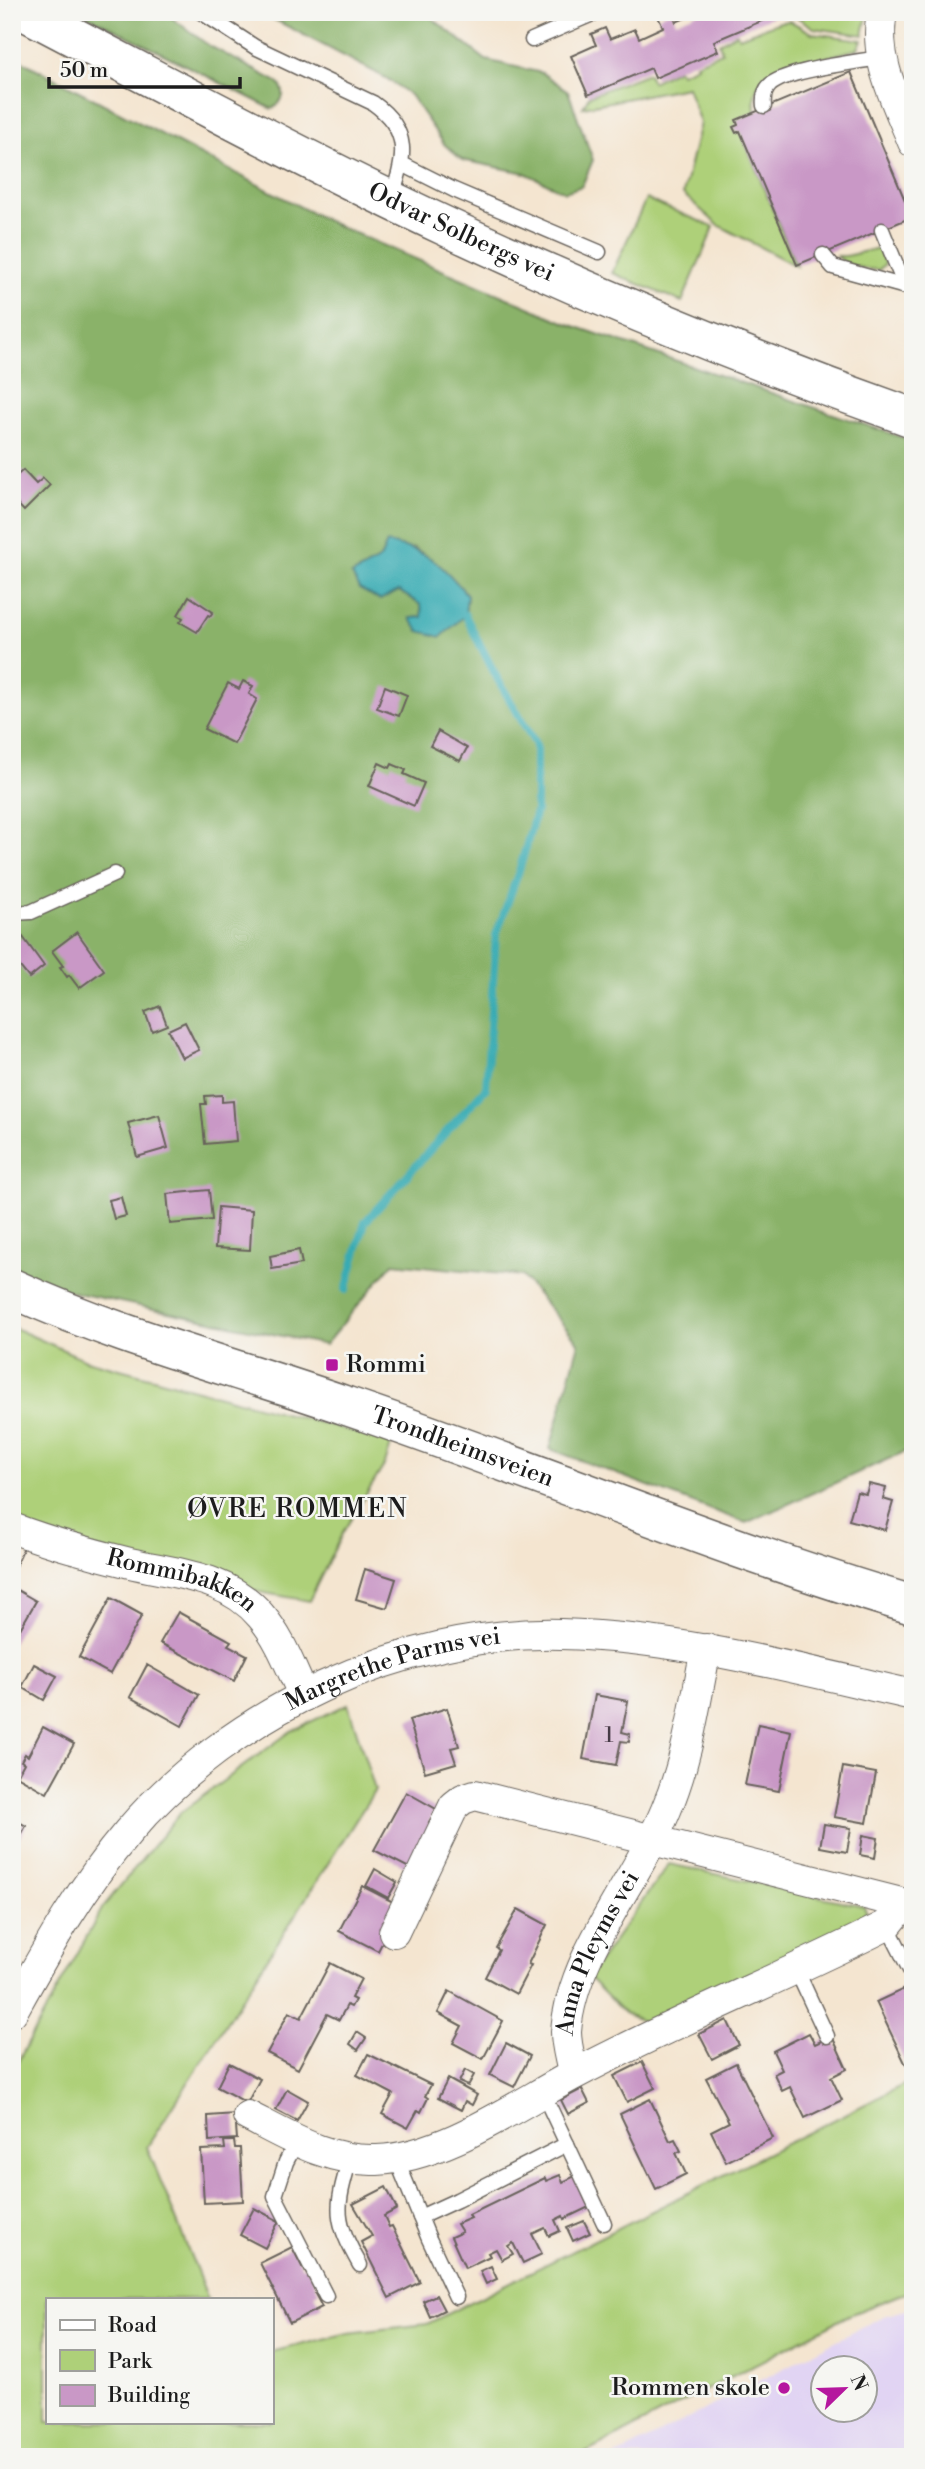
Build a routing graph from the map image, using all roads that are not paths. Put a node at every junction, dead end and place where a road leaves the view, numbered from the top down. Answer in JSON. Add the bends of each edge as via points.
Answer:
{"nodes":[{"id":1,"x":26,"y":12,"type":"edge"},
{"id":2,"x":201,"y":12,"type":"edge"},
{"id":3,"x":883,"y":12,"type":"edge"},
{"id":4,"x":589,"y":14,"type":"edge"},
{"id":5,"x":531,"y":40,"type":"dead end"},
{"id":6,"x":882,"y":58,"type":"junction"},
{"id":7,"x":764,"y":106,"type":"dead end"},
{"id":8,"x":913,"y":142,"type":"edge"},
{"id":9,"x":402,"y":164,"type":"junction"},
{"id":10,"x":390,"y":200,"type":"junction"},
{"id":11,"x":882,"y":230,"type":"dead end"},
{"id":12,"x":599,"y":252,"type":"dead end"},
{"id":13,"x":823,"y":255,"type":"dead end"},
{"id":14,"x":909,"y":288,"type":"edge"},
{"id":15,"x":913,"y":418,"type":"edge"},
{"id":16,"x":115,"y":874,"type":"dead end"},
{"id":17,"x":12,"y":913,"type":"edge"},
{"id":18,"x":12,"y":1288,"type":"edge"},
{"id":19,"x":12,"y":1528,"type":"edge"},
{"id":20,"x":913,"y":1605,"type":"edge"},
{"id":21,"x":706,"y":1649,"type":"junction"},
{"id":22,"x":304,"y":1696,"type":"junction"},
{"id":23,"x":913,"y":1696,"type":"edge"},
{"id":24,"x":654,"y":1839,"type":"junction"},
{"id":25,"x":900,"y":1911,"type":"edge"},
{"id":26,"x":394,"y":1932,"type":"dead end"},
{"id":27,"x":796,"y":1969,"type":"junction"},
{"id":28,"x":913,"y":1976,"type":"edge"},
{"id":29,"x":12,"y":2011,"type":"edge"},
{"id":30,"x":827,"y":2036,"type":"dead end"},
{"id":31,"x":573,"y":2074,"type":"junction"},
{"id":32,"x":543,"y":2093,"type":"junction"},
{"id":33,"x":248,"y":2116,"type":"dead end"},
{"id":34,"x":297,"y":2141,"type":"junction"},
{"id":35,"x":567,"y":2144,"type":"junction"},
{"id":36,"x":396,"y":2158,"type":"junction"},
{"id":37,"x":350,"y":2159,"type":"junction"},
{"id":38,"x":420,"y":2217,"type":"junction"},
{"id":39,"x":604,"y":2223,"type":"dead end"},
{"id":40,"x":360,"y":2265,"type":"dead end"},
{"id":41,"x":326,"y":2296,"type":"dead end"},
{"id":42,"x":456,"y":2297,"type":"dead end"}],
"edges":[{"from":1,"to":10,"type":"main road","name":"Odvar Solbergs vei"},
{"from":2,"to":9,"type":"lane","via":[[246,43],[381,108],[401,136]]},
{"from":3,"to":6,"type":"street"},
{"from":4,"to":5,"type":"lane"},
{"from":6,"to":7,"type":"lane","via":[[780,79],[765,91]]},
{"from":6,"to":8,"type":"street"},
{"from":9,"to":10,"type":"lane"},
{"from":9,"to":12,"type":"lane"},
{"from":10,"to":15,"type":"main road","name":"Odvar Solbergs vei","via":[[597,294]]},
{"from":11,"to":14,"type":"lane"},
{"from":13,"to":14,"type":"lane","via":[[833,267]]},
{"from":16,"to":17,"type":"lane","via":[[32,912]]},
{"from":18,"to":20,"type":"main road","name":"Trondheimsveien","via":[[135,1338],[347,1406],[753,1553]]},
{"from":19,"to":22,"type":"street","name":"Rommibakken","via":[[220,1585],[260,1615],[282,1647]]},
{"from":21,"to":22,"type":"street","name":"Margrethe Parms vei","via":[[620,1637],[515,1635],[399,1658]]},
{"from":21,"to":23,"type":"street","name":"Margrethe Parms vei"},
{"from":21,"to":24,"type":"street","name":"Anna Pleyms vei","via":[[680,1773]]},
{"from":22,"to":29,"type":"street","name":"Margrethe Parms vei","via":[[211,1754],[145,1812],[80,1895]]},
{"from":24,"to":25,"type":"street","name":"Anna Pleyms vei"},
{"from":24,"to":26,"type":"street","name":"Anna Pleyms vei","via":[[475,1795],[463,1799],[454,1806]]},
{"from":24,"to":31,"type":"street","name":"Anna Pleyms vei","via":[[589,1953],[572,1995],[566,2034]]},
{"from":25,"to":27,"type":"street","name":"Anna Pleyms vei"},
{"from":25,"to":28,"type":"lane"},
{"from":27,"to":30,"type":"lane"},
{"from":27,"to":31,"type":"street","name":"Anna Pleyms vei"},
{"from":31,"to":32,"type":"street","name":"Anna Pleyms vei"},
{"from":32,"to":35,"type":"lane"},
{"from":32,"to":36,"type":"street","name":"Anna Pleyms vei","via":[[463,2135]]},
{"from":33,"to":34,"type":"street","name":"Anna Pleyms vei"},
{"from":34,"to":37,"type":"street","name":"Anna Pleyms vei"},
{"from":34,"to":41,"type":"lane","via":[[275,2196]]},
{"from":35,"to":38,"type":"lane"},
{"from":35,"to":39,"type":"lane"},
{"from":36,"to":37,"type":"street","name":"Anna Pleyms vei"},
{"from":36,"to":38,"type":"lane"},
{"from":37,"to":40,"type":"lane","via":[[341,2189],[339,2222]]},
{"from":38,"to":42,"type":"lane"}]}
